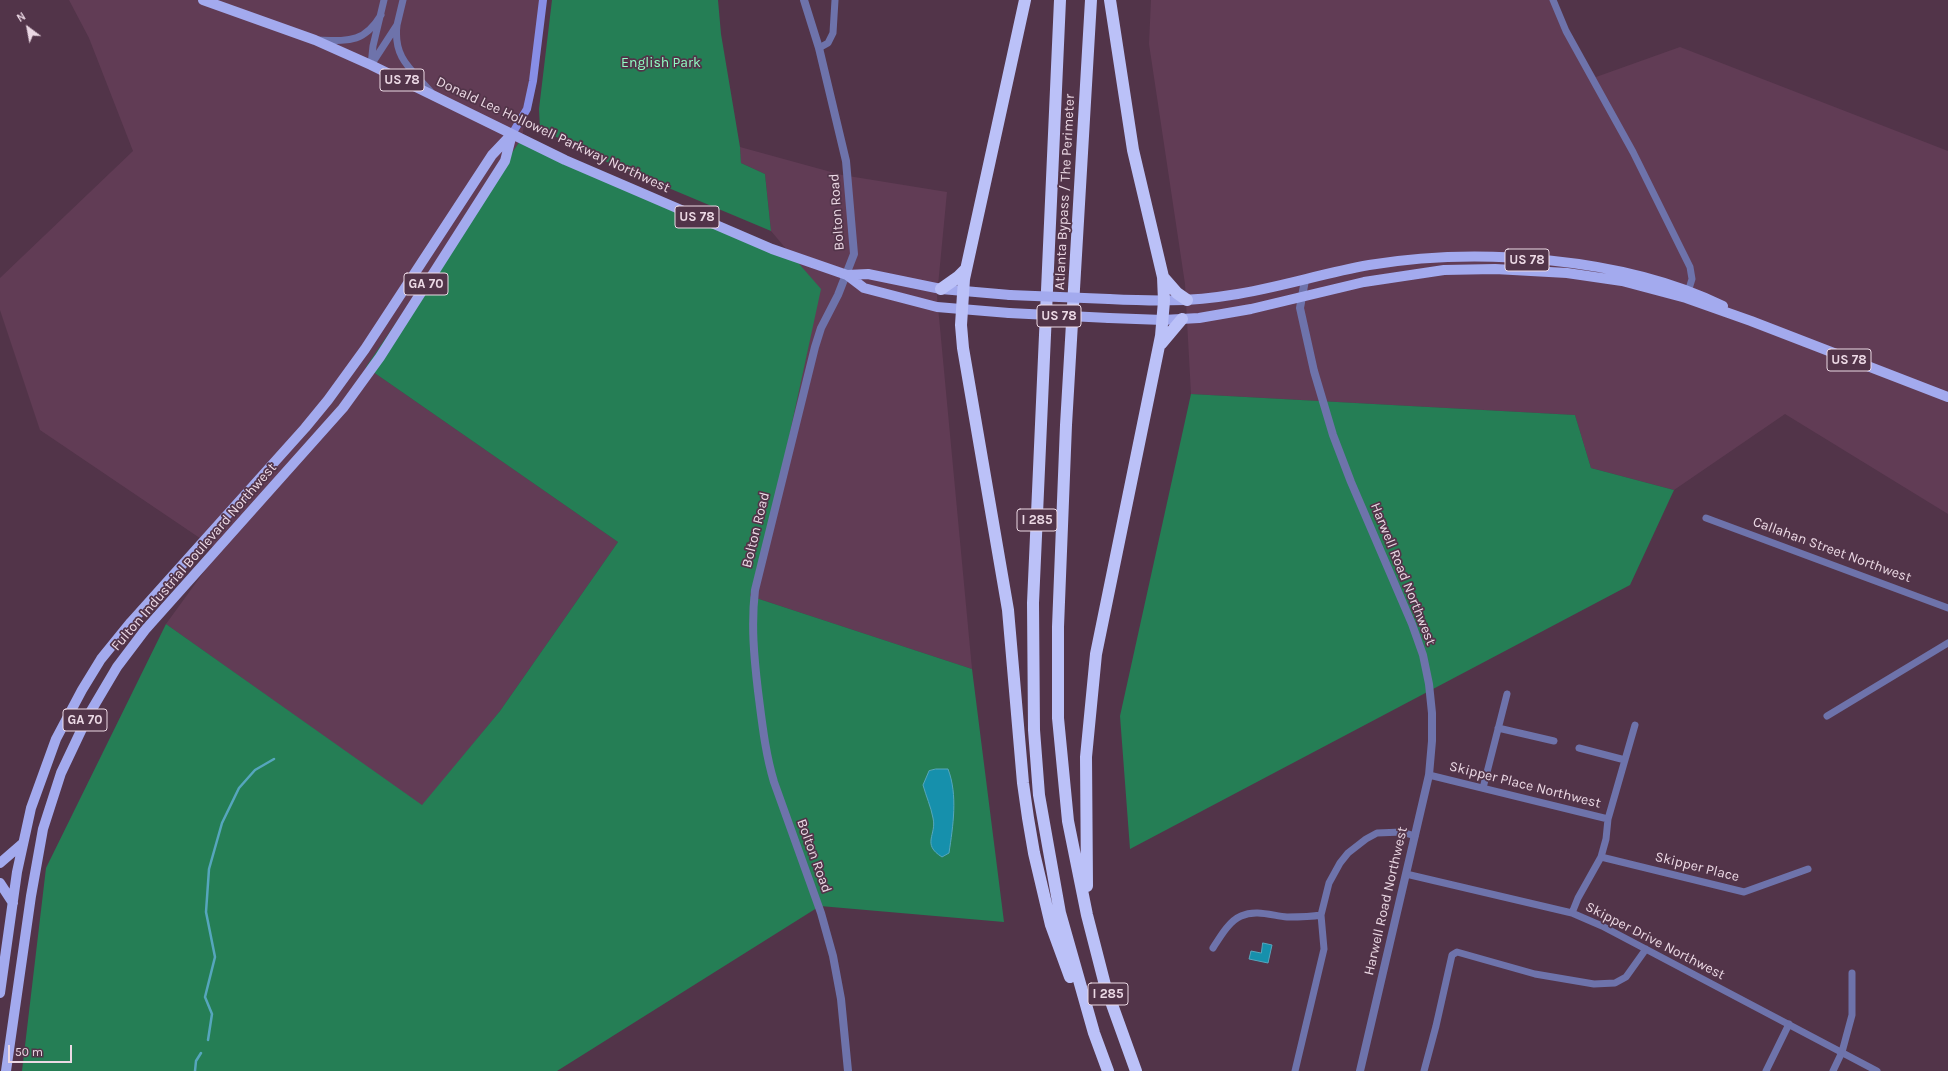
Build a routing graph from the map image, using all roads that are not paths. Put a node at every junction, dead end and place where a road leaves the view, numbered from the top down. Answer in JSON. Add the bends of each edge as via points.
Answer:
{"nodes":[{"id":1,"x":203,"y":0,"type":"edge"},
{"id":2,"x":384,"y":0,"type":"edge"},
{"id":3,"x":403,"y":0,"type":"edge"},
{"id":4,"x":543,"y":0,"type":"edge"},
{"id":5,"x":804,"y":0,"type":"edge"},
{"id":6,"x":835,"y":0,"type":"edge"},
{"id":7,"x":1025,"y":0,"type":"edge"},
{"id":8,"x":1060,"y":0,"type":"edge"},
{"id":9,"x":1091,"y":0,"type":"edge"},
{"id":10,"x":1110,"y":0,"type":"edge"},
{"id":11,"x":1553,"y":0,"type":"edge"},
{"id":12,"x":381,"y":15,"type":"junction"},
{"id":13,"x":397,"y":25,"type":"junction"},
{"id":14,"x":315,"y":40,"type":"junction"},
{"id":15,"x":819,"y":48,"type":"junction"},
{"id":16,"x":371,"y":65,"type":"junction"},
{"id":17,"x":433,"y":95,"type":"junction"},
{"id":18,"x":512,"y":134,"type":"junction"},
{"id":19,"x":966,"y":269,"type":"junction"},
{"id":20,"x":847,"y":275,"type":"junction"},
{"id":21,"x":1164,"y":277,"type":"junction"},
{"id":22,"x":1305,"y":280,"type":"junction"},
{"id":23,"x":941,"y":289,"type":"junction"},
{"id":24,"x":962,"y":292,"type":"junction"},
{"id":25,"x":1687,"y":295,"type":"junction"},
{"id":26,"x":1301,"y":296,"type":"junction"},
{"id":27,"x":1187,"y":300,"type":"junction"},
{"id":28,"x":1164,"y":301,"type":"junction"},
{"id":29,"x":962,"y":310,"type":"junction"},
{"id":30,"x":1182,"y":319,"type":"junction"},
{"id":31,"x":1163,"y":320,"type":"junction"},
{"id":32,"x":1159,"y":347,"type":"junction"},
{"id":33,"x":1948,"y":397,"type":"edge"},
{"id":34,"x":1706,"y":518,"type":"dead end"},
{"id":35,"x":1948,"y":608,"type":"edge"},
{"id":36,"x":1948,"y":644,"type":"edge"},
{"id":37,"x":1507,"y":694,"type":"dead end"},
{"id":38,"x":1827,"y":716,"type":"dead end"},
{"id":39,"x":1634,"y":725,"type":"dead end"},
{"id":40,"x":1498,"y":728,"type":"junction"},
{"id":41,"x":1554,"y":741,"type":"dead end"},
{"id":42,"x":1578,"y":748,"type":"dead end"},
{"id":43,"x":1625,"y":760,"type":"junction"},
{"id":44,"x":1429,"y":775,"type":"junction"},
{"id":45,"x":1483,"y":788,"type":"junction"},
{"id":46,"x":1608,"y":819,"type":"junction"},
{"id":47,"x":1415,"y":836,"type":"junction"},
{"id":48,"x":22,"y":844,"type":"junction"},
{"id":49,"x":1601,"y":857,"type":"junction"},
{"id":50,"x":0,"y":863,"type":"edge"},
{"id":51,"x":1808,"y":869,"type":"dead end"},
{"id":52,"x":1406,"y":874,"type":"junction"},
{"id":53,"x":0,"y":883,"type":"edge"},
{"id":54,"x":13,"y":903,"type":"junction"},
{"id":55,"x":1572,"y":913,"type":"junction"},
{"id":56,"x":1087,"y":915,"type":"junction"},
{"id":57,"x":1321,"y":915,"type":"junction"},
{"id":58,"x":1213,"y":948,"type":"dead end"},
{"id":59,"x":1646,"y":949,"type":"junction"},
{"id":60,"x":1852,"y":973,"type":"dead end"},
{"id":61,"x":0,"y":993,"type":"edge"},
{"id":62,"x":1789,"y":1024,"type":"junction"},
{"id":63,"x":1094,"y":1033,"type":"junction"},
{"id":64,"x":1842,"y":1052,"type":"junction"},
{"id":65,"x":6,"y":1071,"type":"edge"},
{"id":66,"x":848,"y":1071,"type":"edge"},
{"id":67,"x":1108,"y":1071,"type":"edge"},
{"id":68,"x":1136,"y":1071,"type":"edge"},
{"id":69,"x":1295,"y":1071,"type":"edge"},
{"id":70,"x":1360,"y":1071,"type":"edge"},
{"id":71,"x":1424,"y":1071,"type":"edge"},
{"id":72,"x":1766,"y":1071,"type":"edge"},
{"id":73,"x":1833,"y":1071,"type":"edge"},
{"id":74,"x":1877,"y":1071,"type":"edge"}],
"edges":[{"from":1,"to":14,"type":"main road","name":"Donald Lee Hollowell Parkway Northwest","number":"US 78"},
{"from":2,"to":12,"type":"street"},
{"from":3,"to":13,"type":"street"},
{"from":4,"to":18,"type":"main road","name":"Fulton Industrial Boulevard Northwest","via":[[534,81],[527,109]]},
{"from":5,"to":15,"type":"street","name":"Bolton Road"},
{"from":6,"to":15,"type":"street","via":[[833,33],[828,43]]},
{"from":7,"to":19,"type":"highway"},
{"from":8,"to":63,"type":"highway","name":"Atlanta Bypass / The Perimeter","number":"I 285","via":[[1032,688],[1038,789],[1049,859],[1060,913]]},
{"from":9,"to":56,"type":"highway","name":"Atlanta Bypass / The Perimeter","number":"I 285","via":[[1066,425],[1057,661],[1063,781],[1068,821]]},
{"from":10,"to":21,"type":"highway","via":[[1133,150]]},
{"from":11,"to":25,"type":"street","via":[[1566,31],[1646,178],[1690,267],[1692,279]]},
{"from":12,"to":14,"type":"street","via":[[370,31],[355,40]]},
{"from":12,"to":16,"type":"street"},
{"from":13,"to":16,"type":"street"},
{"from":13,"to":17,"type":"street","via":[[396,42],[399,54]]},
{"from":14,"to":16,"type":"main road","name":"Donald Lee Hollowell Parkway Northwest","number":"US 78"},
{"from":15,"to":20,"type":"street","name":"Bolton Road","via":[[846,160],[854,254]]},
{"from":16,"to":17,"type":"main road","name":"Donald Lee Hollowell Parkway Northwest","number":"US 78"},
{"from":17,"to":18,"type":"main road","name":"Donald Lee Hollowell Parkway Northwest","number":"US 78"},
{"from":18,"to":20,"type":"main road","name":"Donald Lee Hollowell Parkway Northwest","number":"US 78","via":[[698,218],[796,259]]},
{"from":18,"to":48,"type":"main road","name":"Fulton Industrial Boulevard Northwest","number":"GA 70","via":[[492,155],[365,349],[305,428],[131,622],[101,659],[56,739],[35,795]]},
{"from":18,"to":65,"type":"main road","name":"Fulton Industrial Boulevard Northwest","number":"GA 70","via":[[505,161],[380,357],[343,408],[145,630],[117,667],[88,716],[61,773],[43,829]]},
{"from":19,"to":23,"type":"highway"},
{"from":19,"to":24,"type":"highway"},
{"from":20,"to":23,"type":"main road","name":"Donald Lee Hollowell Parkway Northwest","number":"US 78","via":[[868,274]]},
{"from":20,"to":29,"type":"main road","name":"Donald Lee Hollowell Parkway Northwest","number":"US 78","via":[[864,288]]},
{"from":20,"to":66,"type":"street","name":"Bolton Road","via":[[821,328],[815,347],[755,590],[752,637],[768,760],[834,956]]},
{"from":21,"to":27,"type":"highway","via":[[1177,293]]},
{"from":21,"to":28,"type":"highway"},
{"from":22,"to":25,"type":"main road","name":"Donald Lee Hollowell Parkway Northwest","number":"US 78","via":[[1397,261],[1478,257],[1599,268],[1644,277]]},
{"from":22,"to":26,"type":"street","name":"Harwell Road Northwest"},
{"from":22,"to":27,"type":"main road","name":"Donald Lee Hollowell Parkway Northwest","number":"US 78","via":[[1232,295]]},
{"from":23,"to":24,"type":"main road","name":"Donald Lee Hollowell Parkway Northwest","number":"US 78"},
{"from":24,"to":28,"type":"main road","name":"Donald Lee Hollowell Parkway Northwest","number":"US 78","bridge":true},
{"from":24,"to":29,"type":"highway"},
{"from":25,"to":26,"type":"main road","name":"Donald Lee Hollowell Parkway Northwest","number":"US 78","via":[[1595,276],[1495,269],[1444,270],[1394,276]]},
{"from":25,"to":33,"type":"main road","name":"Donald Lee Hollowell Parkway Northwest","number":"US 78"},
{"from":26,"to":30,"type":"main road","name":"Donald Lee Hollowell Parkway Northwest","number":"US 78","via":[[1226,314]]},
{"from":26,"to":44,"type":"street","name":"Harwell Road Northwest","via":[[1300,308],[1314,371],[1333,435],[1412,624],[1422,656],[1432,712]]},
{"from":27,"to":28,"type":"main road","name":"Donald Lee Hollowell Parkway Northwest","number":"US 78"},
{"from":28,"to":31,"type":"highway"},
{"from":29,"to":31,"type":"main road","name":"Donald Lee Hollowell Parkway Northwest","number":"US 78","bridge":true},
{"from":29,"to":63,"type":"highway","via":[[963,348],[1008,610],[1022,783],[1034,852],[1051,925]]},
{"from":30,"to":31,"type":"main road","name":"Donald Lee Hollowell Parkway Northwest","number":"US 78"},
{"from":30,"to":32,"type":"highway"},
{"from":31,"to":32,"type":"highway"},
{"from":32,"to":56,"type":"highway","via":[[1096,654],[1086,758]]},
{"from":34,"to":35,"type":"street","name":"Callahan Street Northwest"},
{"from":36,"to":38,"type":"street"},
{"from":37,"to":40,"type":"street"},
{"from":39,"to":43,"type":"street"},
{"from":40,"to":41,"type":"street"},
{"from":40,"to":45,"type":"street"},
{"from":42,"to":43,"type":"street"},
{"from":43,"to":46,"type":"street"},
{"from":44,"to":45,"type":"street","name":"Skipper Place Northwest"},
{"from":44,"to":47,"type":"street","name":"Harwell Road Northwest"},
{"from":45,"to":46,"type":"street","name":"Skipper Place Northwest"},
{"from":46,"to":49,"type":"street","name":"Skipper Place Northwest"},
{"from":47,"to":52,"type":"street","name":"Harwell Road Northwest"},
{"from":47,"to":57,"type":"street","via":[[1402,832],[1377,833],[1348,853],[1329,883]]},
{"from":48,"to":50,"type":"main road"},
{"from":48,"to":54,"type":"main road","name":"Fulton Industrial Boulevard Northwest","number":"GA 70"},
{"from":49,"to":51,"type":"street","name":"Skipper Place","via":[[1744,892]]},
{"from":49,"to":55,"type":"street","name":"Skipper Place Northwest"},
{"from":52,"to":55,"type":"street","name":"Skipper Drive Northwest"},
{"from":52,"to":70,"type":"street","name":"Harwell Road Northwest"},
{"from":53,"to":54,"type":"main road"},
{"from":54,"to":61,"type":"main road","name":"Fulton Industrial Boulevard Northwest","number":"GA 70"},
{"from":55,"to":59,"type":"street","name":"Skipper Drive Northwest"},
{"from":56,"to":68,"type":"highway","name":"Atlanta Bypass / The Perimeter","number":"I 285","via":[[1105,985]]},
{"from":57,"to":58,"type":"street","via":[[1286,916],[1264,912],[1243,915],[1221,935]]},
{"from":57,"to":69,"type":"street","via":[[1324,949]]},
{"from":59,"to":62,"type":"street","name":"Skipper Drive Northwest"},
{"from":59,"to":71,"type":"street","via":[[1626,977],[1615,983],[1594,984],[1534,974],[1457,952],[1452,955]]},
{"from":60,"to":64,"type":"street","via":[[1852,1015]]},
{"from":62,"to":64,"type":"street","name":"Skipper Drive Northwest"},
{"from":62,"to":72,"type":"street"},
{"from":63,"to":67,"type":"highway","name":"Atlanta Bypass / The Perimeter","number":"I 285"},
{"from":64,"to":73,"type":"street"},
{"from":64,"to":74,"type":"street","name":"Skipper Drive Northwest"}]}
